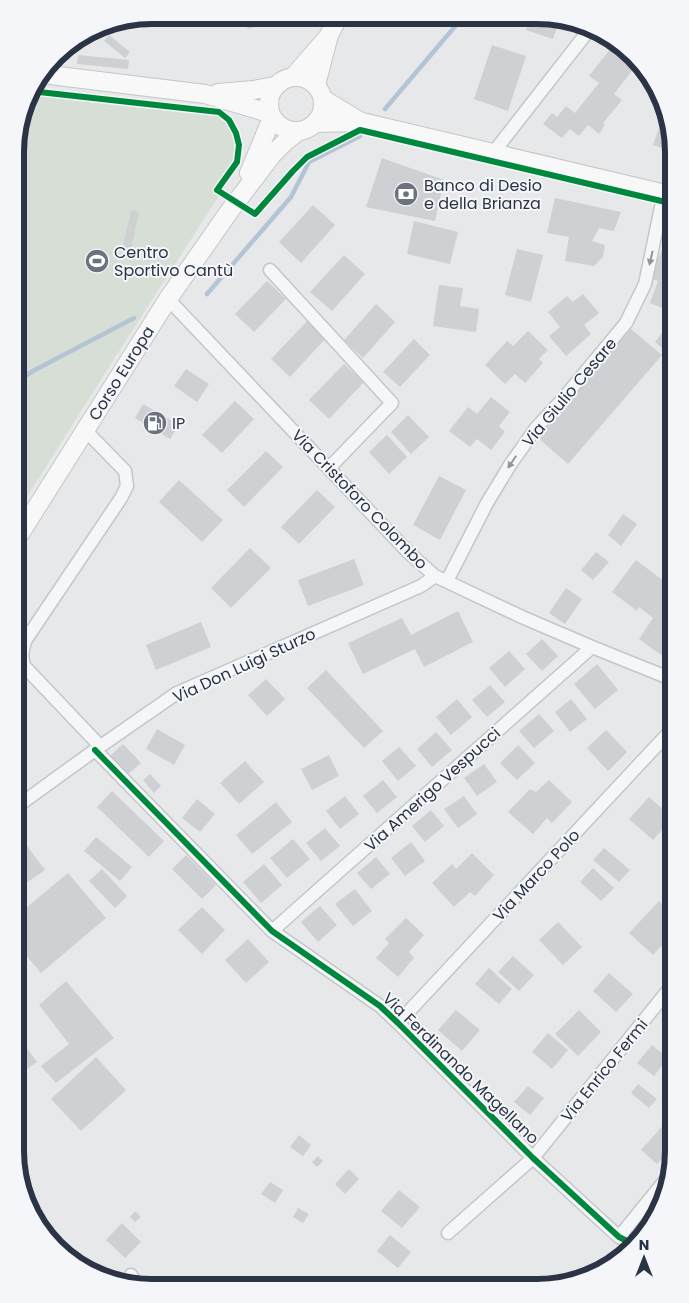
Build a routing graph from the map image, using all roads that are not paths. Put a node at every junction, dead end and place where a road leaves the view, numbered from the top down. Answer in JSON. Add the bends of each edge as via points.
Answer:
{"nodes":[{"id":1,"x":334,"y":24,"type":"edge"},
{"id":2,"x":585,"y":34,"type":"edge"},
{"id":3,"x":329,"y":36,"type":"junction"},
{"id":4,"x":49,"y":75,"type":"edge"},
{"id":5,"x":294,"y":76,"type":"junction"},
{"id":6,"x":274,"y":86,"type":"junction"},
{"id":7,"x":320,"y":92,"type":"junction"},
{"id":8,"x":205,"y":94,"type":"junction"},
{"id":9,"x":271,"y":116,"type":"junction"},
{"id":10,"x":362,"y":122,"type":"junction"},
{"id":11,"x":307,"y":127,"type":"junction"},
{"id":12,"x":493,"y":153,"type":"junction"},
{"id":13,"x":665,"y":194,"type":"edge"},
{"id":14,"x":230,"y":208,"type":"junction"},
{"id":15,"x":665,"y":210,"type":"edge"},
{"id":16,"x":270,"y":270,"type":"dead end"},
{"id":17,"x":168,"y":298,"type":"junction"},
{"id":18,"x":86,"y":430,"type":"junction"},
{"id":19,"x":329,"y":468,"type":"junction"},
{"id":20,"x":24,"y":527,"type":"edge"},
{"id":21,"x":435,"y":576,"type":"junction"},
{"id":22,"x":447,"y":581,"type":"junction"},
{"id":23,"x":24,"y":645,"type":"edge"},
{"id":24,"x":592,"y":647,"type":"junction"},
{"id":25,"x":24,"y":666,"type":"edge"},
{"id":26,"x":665,"y":676,"type":"edge"},
{"id":27,"x":665,"y":737,"type":"edge"},
{"id":28,"x":98,"y":748,"type":"junction"},
{"id":29,"x":24,"y":801,"type":"edge"},
{"id":30,"x":272,"y":931,"type":"junction"},
{"id":31,"x":665,"y":994,"type":"edge"},
{"id":32,"x":398,"y":1023,"type":"junction"},
{"id":33,"x":533,"y":1158,"type":"junction"},
{"id":34,"x":659,"y":1187,"type":"edge"},
{"id":35,"x":448,"y":1233,"type":"dead end"},
{"id":36,"x":622,"y":1233,"type":"edge"},
{"id":37,"x":619,"y":1237,"type":"edge"},
{"id":38,"x":132,"y":1274,"type":"dead end"},
{"id":39,"x":134,"y":1278,"type":"edge"}],
"edges":[{"from":1,"to":3,"type":"main road"},
{"from":2,"to":12,"type":"street"},
{"from":3,"to":5,"type":"main road"},
{"from":3,"to":7,"type":"main road"},
{"from":4,"to":8,"type":"main road"},
{"from":5,"to":6,"type":"main road"},
{"from":5,"to":7,"type":"main road","via":[[306,78]]},
{"from":6,"to":8,"type":"main road"},
{"from":6,"to":9,"type":"main road","via":[[268,105]]},
{"from":7,"to":10,"type":"main road"},
{"from":7,"to":11,"type":"main road","via":[[322,112]]},
{"from":8,"to":9,"type":"main road"},
{"from":9,"to":11,"type":"main road","via":[[283,128],[294,131]]},
{"from":9,"to":14,"type":"main road","name":"Corso Europa","via":[[252,168]]},
{"from":10,"to":11,"type":"main road"},
{"from":10,"to":12,"type":"main road"},
{"from":11,"to":14,"type":"main road","name":"Corso Europa","via":[[272,155]]},
{"from":12,"to":13,"type":"main road"},
{"from":14,"to":17,"type":"main road","name":"Corso Europa"},
{"from":15,"to":22,"type":"street","name":"Via Giulio Cesare","one_way":true,"via":[[645,284],[626,323],[536,428],[515,458],[487,502]]},
{"from":16,"to":19,"type":"street","via":[[392,403]]},
{"from":17,"to":18,"type":"main road","name":"Corso Europa"},
{"from":17,"to":19,"type":"street","name":"Via Cristoforo Colombo"},
{"from":18,"to":20,"type":"main road","name":"Corso Europa"},
{"from":18,"to":23,"type":"street","name":"Via Ferdinando Magellano","via":[[125,471],[127,486]]},
{"from":19,"to":21,"type":"street","name":"Via Cristoforo Colombo"},
{"from":21,"to":22,"type":"street","name":"Via Cristoforo Colombo"},
{"from":21,"to":28,"type":"street","name":"Via Don Luigi Sturzo","via":[[421,586],[177,693]]},
{"from":22,"to":24,"type":"street","name":"Via Cristoforo Colombo"},
{"from":24,"to":26,"type":"street","name":"Via Cristoforo Colombo"},
{"from":24,"to":30,"type":"street","name":"Via Amerigo Vespucci"},
{"from":25,"to":28,"type":"street","name":"Via Ferdinando Magellano"},
{"from":27,"to":32,"type":"street","name":"Via Marco Polo"},
{"from":28,"to":29,"type":"street","name":"Via Don Luigi Sturzo"},
{"from":28,"to":30,"type":"street","name":"Via Ferdinando Magellano"},
{"from":30,"to":32,"type":"street","name":"Via Ferdinando Magellano","via":[[380,1006]]},
{"from":31,"to":33,"type":"street","name":"Via Enrico Fermi"},
{"from":32,"to":33,"type":"street","name":"Via Ferdinando Magellano"},
{"from":33,"to":35,"type":"street","name":"Via Enrico Fermi"},
{"from":33,"to":37,"type":"street","name":"Via Ferdinando Magellano"},
{"from":34,"to":36,"type":"street"},
{"from":38,"to":39,"type":"street"}]}
